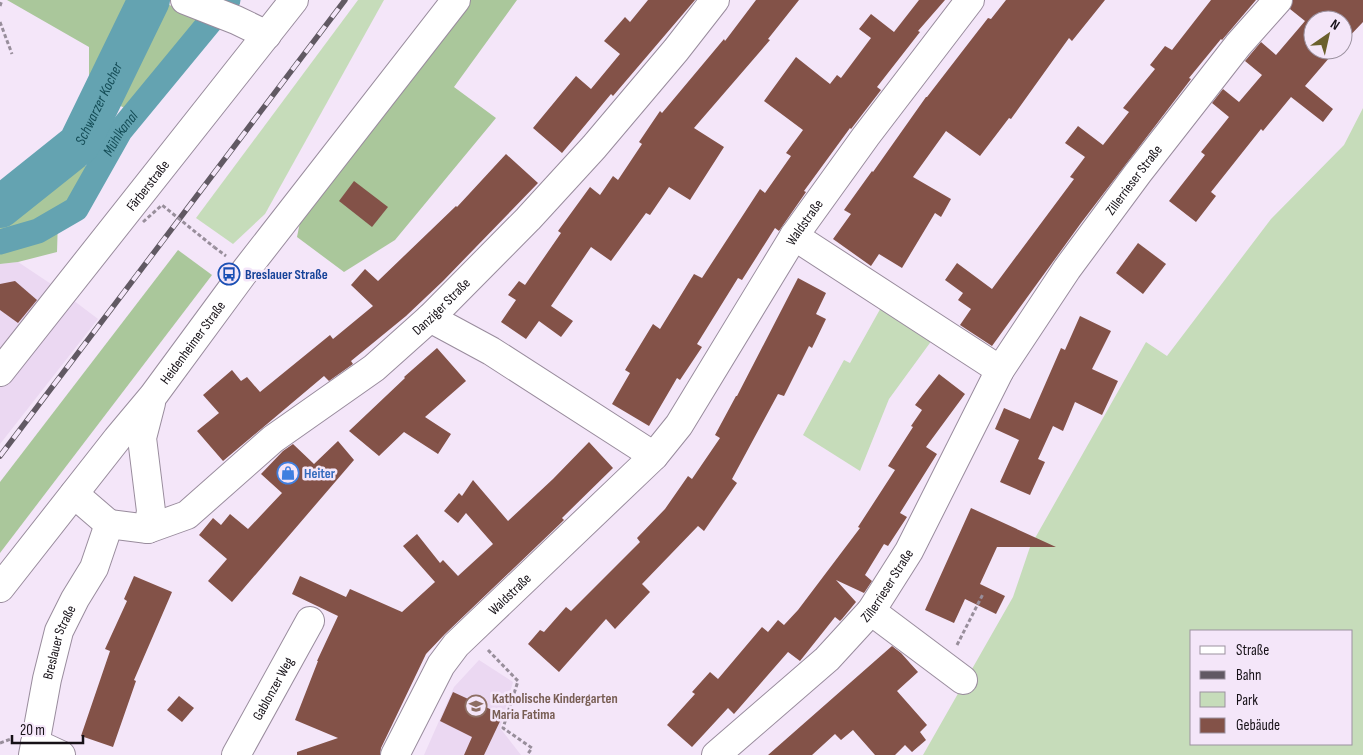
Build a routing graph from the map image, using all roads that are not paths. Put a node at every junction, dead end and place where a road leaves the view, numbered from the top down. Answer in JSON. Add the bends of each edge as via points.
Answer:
{"nodes":[{"id":1,"x":186,"y":0,"type":"edge"},
{"id":2,"x":294,"y":0,"type":"edge"},
{"id":3,"x":456,"y":0,"type":"edge"},
{"id":4,"x":715,"y":0,"type":"edge"},
{"id":5,"x":970,"y":0,"type":"edge"},
{"id":6,"x":1278,"y":0,"type":"edge"},
{"id":7,"x":267,"y":35,"type":"junction"},
{"id":8,"x":794,"y":236,"type":"junction"},
{"id":9,"x":430,"y":318,"type":"junction"},
{"id":10,"x":1000,"y":370,"type":"junction"},
{"id":11,"x":0,"y":372,"type":"edge"},
{"id":12,"x":153,"y":396,"type":"junction"},
{"id":13,"x":654,"y":456,"type":"junction"},
{"id":14,"x":74,"y":494,"type":"junction"},
{"id":15,"x":108,"y":524,"type":"junction"},
{"id":16,"x":148,"y":529,"type":"junction"},
{"id":17,"x":0,"y":588,"type":"edge"},
{"id":18,"x":871,"y":611,"type":"junction"},
{"id":19,"x":310,"y":621,"type":"dead end"},
{"id":20,"x":953,"y":673,"type":"road end"},
{"id":21,"x":34,"y":749,"type":"edge"},
{"id":22,"x":60,"y":755,"type":"edge"},
{"id":23,"x":236,"y":755,"type":"edge"},
{"id":24,"x":394,"y":755,"type":"edge"},
{"id":25,"x":716,"y":755,"type":"edge"}],
"edges":[{"from":1,"to":7,"type":"street"},
{"from":2,"to":7,"type":"street","name":"Färberstraße"},
{"from":3,"to":12,"type":"street","name":"Heidenheimer Straße","via":[[245,271]]},
{"from":4,"to":9,"type":"street","name":"Danziger Straße","via":[[594,147]]},
{"from":5,"to":8,"type":"street","name":"Waldstraße"},
{"from":6,"to":10,"type":"street","name":"Zillerrieser Straße","via":[[1238,45],[1138,173],[1067,268]]},
{"from":7,"to":11,"type":"street","name":"Färberstraße"},
{"from":8,"to":10,"type":"street"},
{"from":8,"to":13,"type":"street","name":"Waldstraße","via":[[679,425]]},
{"from":9,"to":13,"type":"street","via":[[491,351]]},
{"from":9,"to":16,"type":"street","name":"Danziger Straße","via":[[374,368],[273,439],[187,515]]},
{"from":10,"to":18,"type":"street","name":"Zillerrieser Straße","via":[[909,551]]},
{"from":12,"to":14,"type":"street","name":"Heidenheimer Straße"},
{"from":12,"to":16,"type":"street","via":[[142,438],[151,511]]},
{"from":13,"to":24,"type":"street","name":"Waldstraße","via":[[456,646],[441,665]]},
{"from":14,"to":15,"type":"street"},
{"from":14,"to":17,"type":"street","name":"Heidenheimer Straße"},
{"from":15,"to":16,"type":"street","name":"Danziger Straße"},
{"from":15,"to":21,"type":"street","name":"Breslauer Straße","via":[[94,568],[59,631]]},
{"from":18,"to":20,"type":"street"},
{"from":18,"to":25,"type":"street","name":"Zillerrieser Straße","via":[[827,659]]},
{"from":19,"to":23,"type":"street","name":"Gablonzer Weg"},
{"from":21,"to":22,"type":"street"}]}
